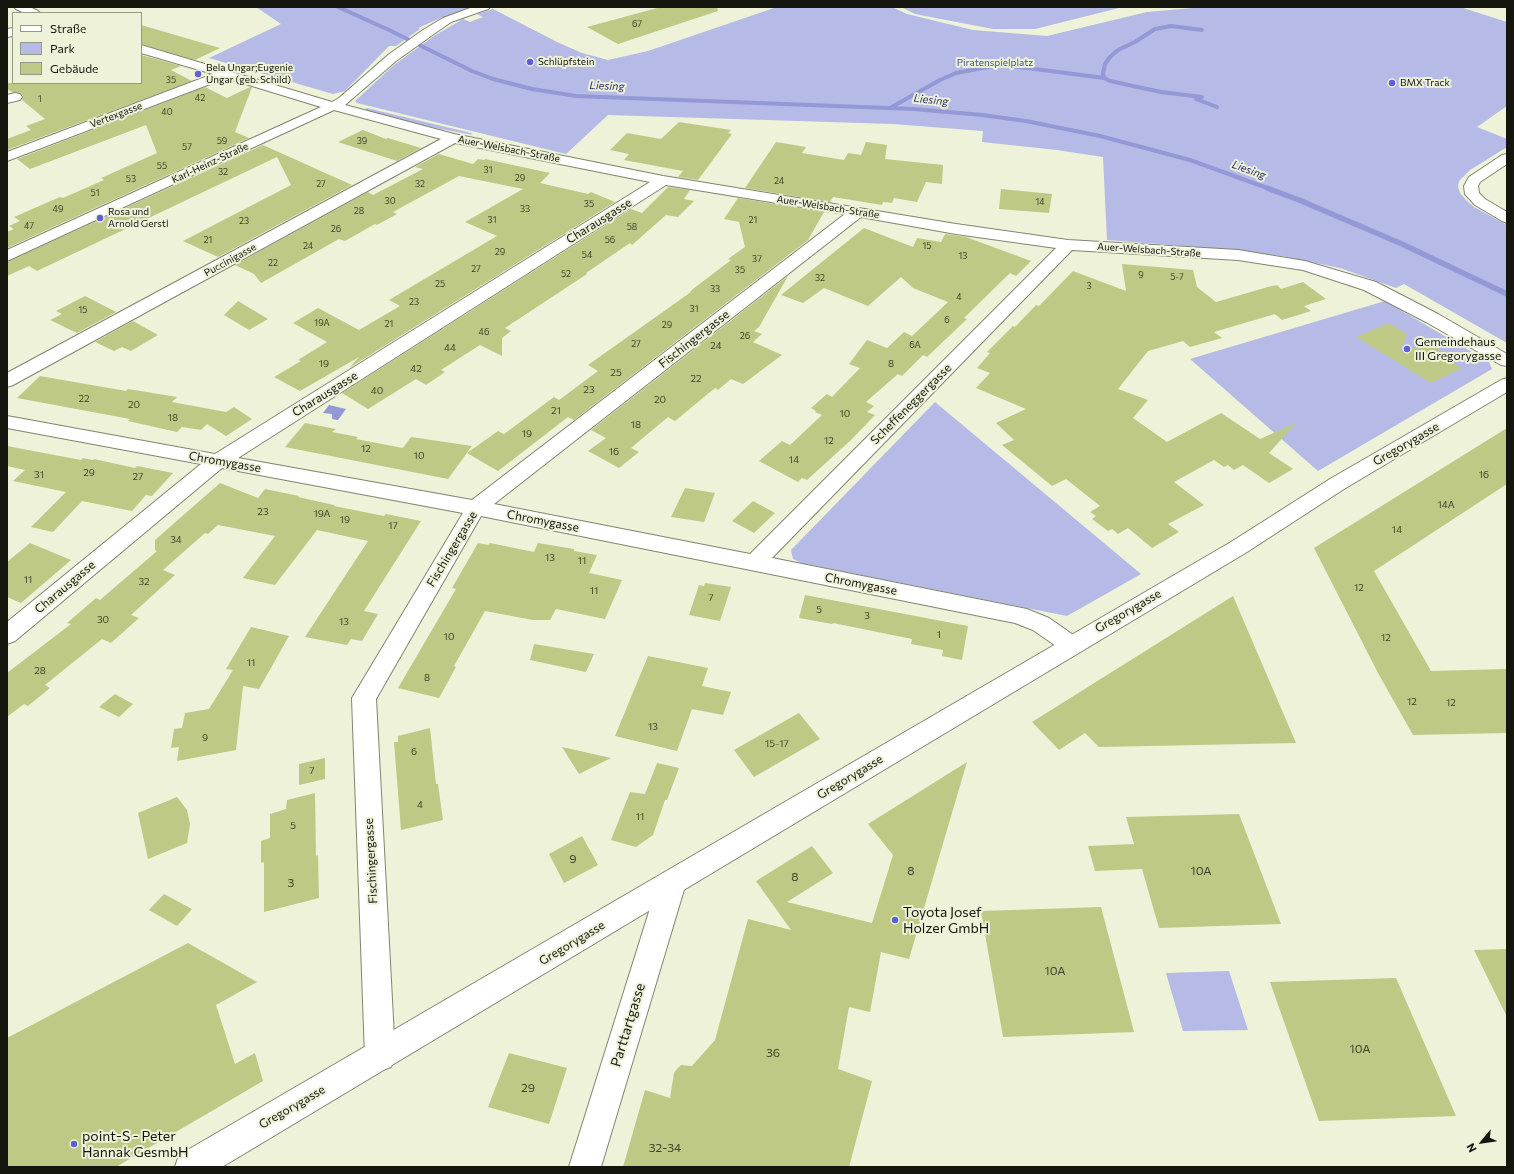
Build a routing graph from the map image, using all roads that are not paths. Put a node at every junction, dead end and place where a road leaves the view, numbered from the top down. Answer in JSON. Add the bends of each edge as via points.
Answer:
{"nodes":[{"id":1,"x":20,"y":7,"type":"edge"},
{"id":2,"x":484,"y":7,"type":"edge"},
{"id":3,"x":32,"y":12,"type":"edge"},
{"id":4,"x":142,"y":49,"type":"edge"},
{"id":5,"x":225,"y":74,"type":"junction"},
{"id":6,"x":333,"y":106,"type":"junction"},
{"id":7,"x":454,"y":138,"type":"junction"},
{"id":8,"x":7,"y":157,"type":"edge"},
{"id":9,"x":1507,"y":158,"type":"edge"},
{"id":10,"x":663,"y":180,"type":"junction"},
{"id":11,"x":858,"y":212,"type":"junction"},
{"id":12,"x":1507,"y":218,"type":"edge"},
{"id":13,"x":1068,"y":245,"type":"junction"},
{"id":14,"x":7,"y":256,"type":"edge"},
{"id":15,"x":1507,"y":361,"type":"edge"},
{"id":16,"x":7,"y":381,"type":"edge"},
{"id":17,"x":1507,"y":384,"type":"edge"},
{"id":18,"x":7,"y":422,"type":"edge"},
{"id":19,"x":218,"y":461,"type":"junction"},
{"id":20,"x":476,"y":508,"type":"junction"},
{"id":21,"x":754,"y":563,"type":"junction"},
{"id":22,"x":7,"y":635,"type":"edge"},
{"id":23,"x":1070,"y":645,"type":"junction"},
{"id":24,"x":672,"y":883,"type":"junction"},
{"id":25,"x":380,"y":1056,"type":"junction"},
{"id":26,"x":191,"y":1167,"type":"edge"},
{"id":27,"x":584,"y":1167,"type":"edge"}],
"edges":[{"from":1,"to":3,"type":"street"},
{"from":2,"to":6,"type":"street","name":"Karl-Heinz-Straße","via":[[447,20],[427,32],[400,51],[344,101]]},
{"from":4,"to":5,"type":"street","name":"Auer-Welsbach-Straße"},
{"from":5,"to":6,"type":"street","name":"Auer-Welsbach-Straße"},
{"from":5,"to":8,"type":"street","name":"Vertexgasse"},
{"from":6,"to":7,"type":"street","name":"Auer-Welsbach-Straße"},
{"from":6,"to":14,"type":"street","name":"Karl-Heinz-Straße"},
{"from":7,"to":10,"type":"street","name":"Auer-Welsbach-Straße"},
{"from":7,"to":16,"type":"street","name":"Puccinigasse"},
{"from":9,"to":12,"type":"street","via":[[1474,180],[1471,186],[1472,194],[1480,202]]},
{"from":10,"to":11,"type":"street","name":"Auer-Welsbach-Straße"},
{"from":10,"to":19,"type":"street","name":"Charausgasse"},
{"from":11,"to":13,"type":"street","name":"Auer-Welsbach-Straße","via":[[956,230]]},
{"from":11,"to":20,"type":"street","name":"Fischingergasse"},
{"from":13,"to":15,"type":"street","name":"Auer-Welsbach-Straße","via":[[1238,255],[1305,266],[1370,286]]},
{"from":13,"to":21,"type":"street","name":"Scheffeneggergasse"},
{"from":17,"to":23,"type":"street","name":"Gregorygasse","via":[[1238,547]]},
{"from":18,"to":19,"type":"street","name":"Chromygasse"},
{"from":19,"to":20,"type":"street","name":"Chromygasse"},
{"from":19,"to":22,"type":"street","name":"Charausgasse"},
{"from":20,"to":21,"type":"street","name":"Chromygasse"},
{"from":20,"to":25,"type":"street","name":"Fischingergasse","via":[[364,698]]},
{"from":21,"to":23,"type":"street","name":"Chromygasse","via":[[1019,615],[1041,624]]},
{"from":23,"to":24,"type":"street","name":"Gregorygasse"},
{"from":24,"to":25,"type":"street","name":"Gregorygasse"},
{"from":24,"to":27,"type":"street","name":"Parttartgasse"},
{"from":25,"to":26,"type":"street","name":"Gregorygasse"}]}
